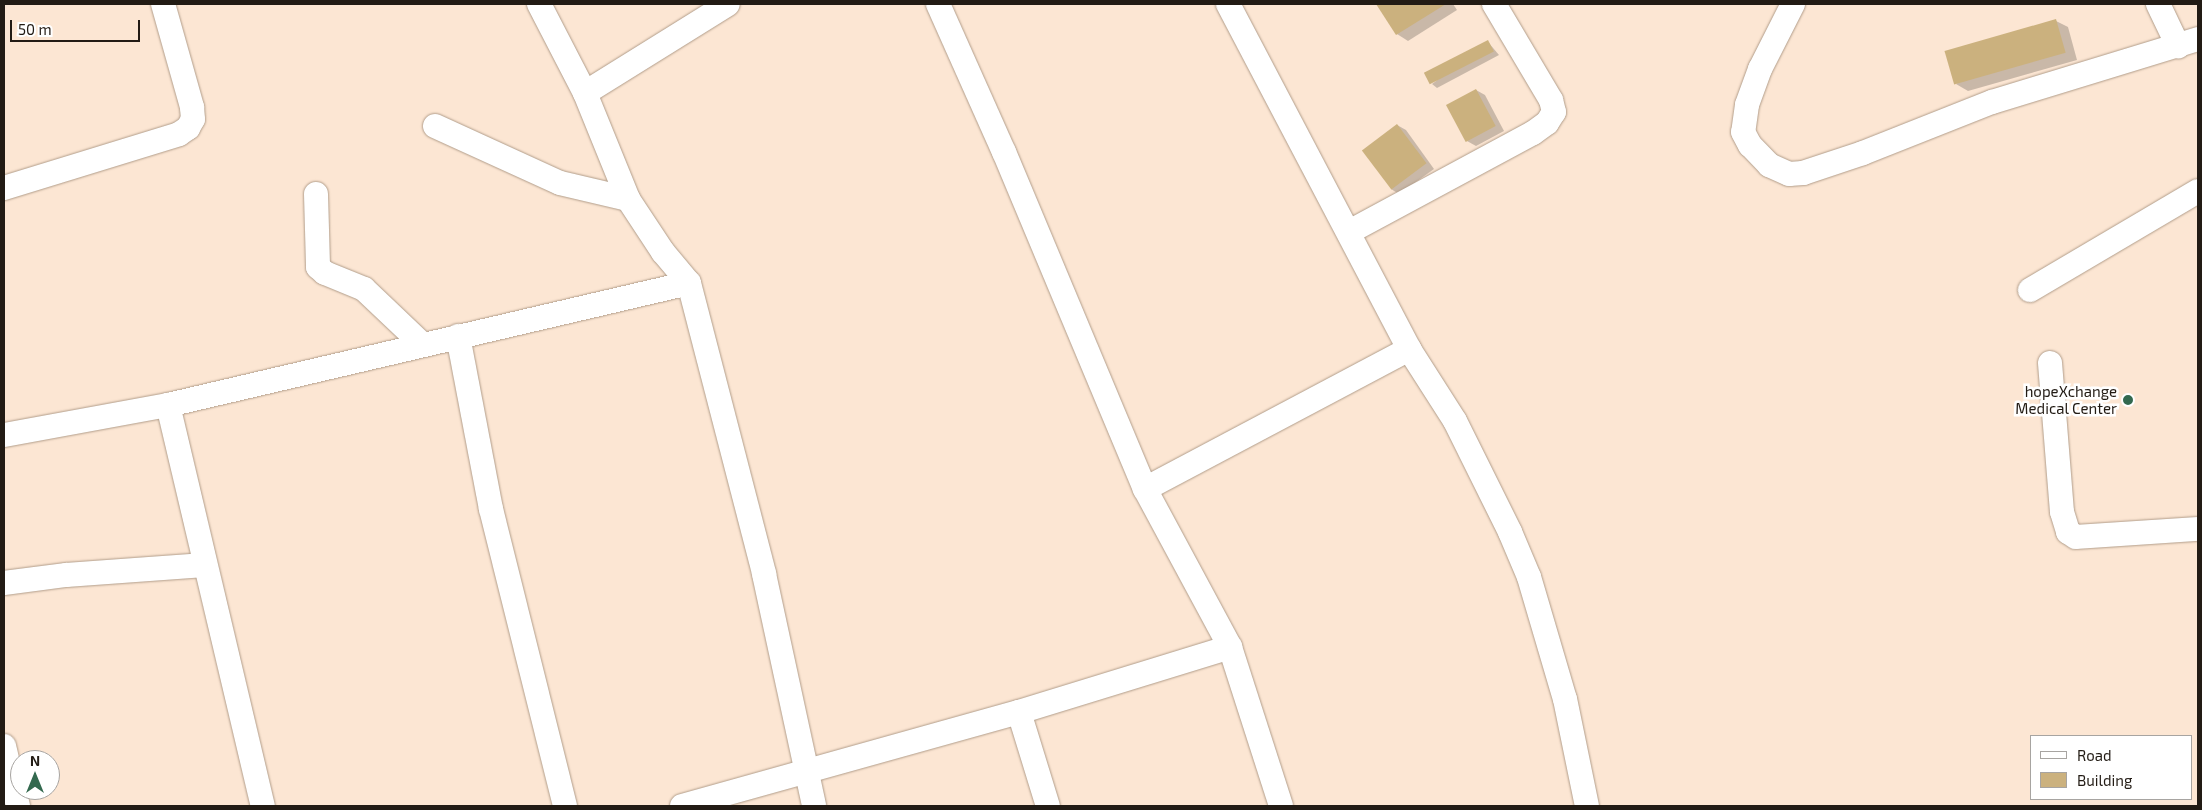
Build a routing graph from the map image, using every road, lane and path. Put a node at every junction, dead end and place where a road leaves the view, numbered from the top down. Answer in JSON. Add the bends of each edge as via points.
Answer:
{"nodes":[{"id":1,"x":163,"y":4,"type":"edge"},
{"id":2,"x":539,"y":4,"type":"edge"},
{"id":3,"x":728,"y":4,"type":"edge"},
{"id":4,"x":938,"y":4,"type":"edge"},
{"id":5,"x":1228,"y":4,"type":"edge"},
{"id":6,"x":1494,"y":4,"type":"edge"},
{"id":7,"x":1793,"y":4,"type":"edge"},
{"id":8,"x":2158,"y":4,"type":"edge"},
{"id":9,"x":2188,"y":42,"type":"edge"},
{"id":10,"x":585,"y":93,"type":"junction"},
{"id":11,"x":435,"y":126,"type":"dead end"},
{"id":12,"x":4,"y":188,"type":"edge"},
{"id":13,"x":2198,"y":191,"type":"edge"},
{"id":14,"x":316,"y":194,"type":"dead end"},
{"id":15,"x":628,"y":199,"type":"junction"},
{"id":16,"x":1350,"y":232,"type":"junction"},
{"id":17,"x":689,"y":283,"type":"junction"},
{"id":18,"x":2030,"y":290,"type":"dead end"},
{"id":19,"x":458,"y":336,"type":"junction"},
{"id":20,"x":421,"y":343,"type":"junction"},
{"id":21,"x":1408,"y":349,"type":"junction"},
{"id":22,"x":2050,"y":363,"type":"dead end"},
{"id":23,"x":168,"y":405,"type":"junction"},
{"id":24,"x":4,"y":435,"type":"edge"},
{"id":25,"x":1145,"y":488,"type":"junction"},
{"id":26,"x":2198,"y":529,"type":"edge"},
{"id":27,"x":205,"y":565,"type":"junction"},
{"id":28,"x":4,"y":583,"type":"edge"},
{"id":29,"x":1230,"y":647,"type":"junction"},
{"id":30,"x":1019,"y":712,"type":"junction"},
{"id":31,"x":4,"y":746,"type":"edge"},
{"id":32,"x":809,"y":772,"type":"junction"},
{"id":33,"x":18,"y":806,"type":"edge"},
{"id":34,"x":263,"y":806,"type":"edge"},
{"id":35,"x":565,"y":806,"type":"edge"},
{"id":36,"x":682,"y":806,"type":"edge"},
{"id":37,"x":814,"y":806,"type":"edge"},
{"id":38,"x":1048,"y":806,"type":"edge"},
{"id":39,"x":1281,"y":806,"type":"edge"},
{"id":40,"x":1587,"y":806,"type":"edge"}],
"edges":[{"from":1,"to":12,"type":"street","via":[[192,107],[193,119],[188,128],[170,137]]},
{"from":2,"to":10,"type":"street"},
{"from":3,"to":10,"type":"street"},
{"from":4,"to":25,"type":"street"},
{"from":5,"to":16,"type":"street"},
{"from":6,"to":16,"type":"street","via":[[1551,100],[1554,112],[1547,123],[1533,133]]},
{"from":7,"to":9,"type":"street","via":[[1760,69],[1747,105],[1743,132],[1750,145],[1769,165],[1789,174],[1803,173],[1863,154],[1992,102]]},
{"from":8,"to":9,"type":"street"},
{"from":10,"to":15,"type":"street"},
{"from":11,"to":15,"type":"street","via":[[560,183]]},
{"from":13,"to":18,"type":"street"},
{"from":14,"to":20,"type":"street","via":[[318,267],[364,289]]},
{"from":15,"to":17,"type":"street","via":[[663,252]]},
{"from":16,"to":21,"type":"street"},
{"from":17,"to":19,"type":"street"},
{"from":17,"to":32,"type":"street","via":[[761,565]]},
{"from":19,"to":20,"type":"street"},
{"from":19,"to":35,"type":"street","via":[[491,510]]},
{"from":20,"to":23,"type":"street"},
{"from":21,"to":25,"type":"street"},
{"from":21,"to":40,"type":"street","via":[[1455,421],[1529,576],[1565,699]]},
{"from":22,"to":26,"type":"street","via":[[2062,512],[2068,532],[2076,537]]},
{"from":23,"to":24,"type":"street"},
{"from":23,"to":27,"type":"street"},
{"from":25,"to":29,"type":"street"},
{"from":27,"to":28,"type":"street"},
{"from":27,"to":34,"type":"street"},
{"from":29,"to":30,"type":"street"},
{"from":29,"to":39,"type":"street"},
{"from":30,"to":32,"type":"street"},
{"from":30,"to":38,"type":"street"},
{"from":31,"to":33,"type":"street"},
{"from":32,"to":36,"type":"street"},
{"from":32,"to":37,"type":"street"}]}
